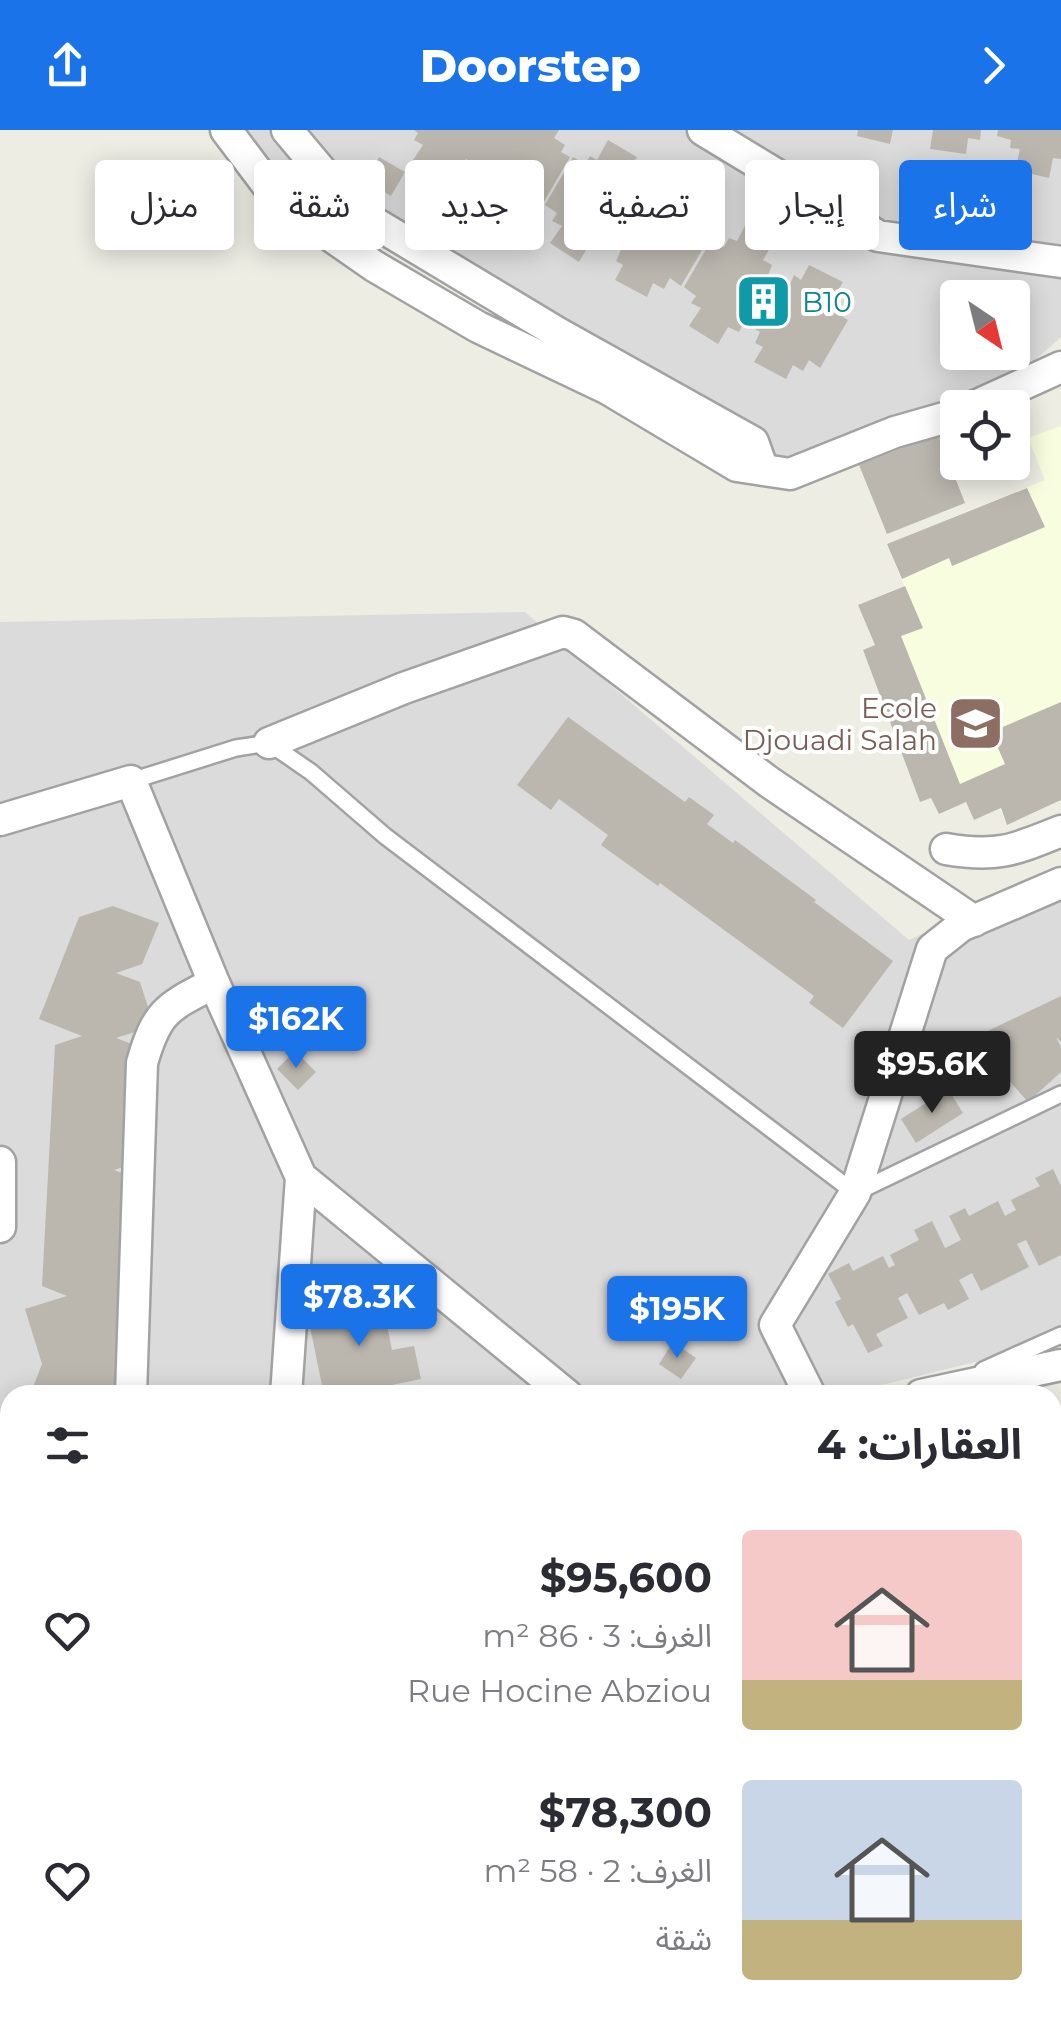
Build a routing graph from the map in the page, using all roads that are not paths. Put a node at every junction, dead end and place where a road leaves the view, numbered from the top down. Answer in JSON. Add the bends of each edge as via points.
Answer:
{"nodes":[{"id":1,"x":226,"y":130,"type":"edge"},
{"id":2,"x":286,"y":130,"type":"edge"},
{"id":3,"x":703,"y":130,"type":"edge"},
{"id":4,"x":1061,"y":262,"type":"edge"},
{"id":5,"x":1061,"y":367,"type":"edge"},
{"id":6,"x":1011,"y":390,"type":"edge"},
{"id":7,"x":940,"y":419,"type":"edge"},
{"id":8,"x":763,"y":470,"type":"junction"},
{"id":9,"x":269,"y":744,"type":"junction"},
{"id":10,"x":131,"y":781,"type":"junction"},
{"id":11,"x":0,"y":820,"type":"edge"},
{"id":12,"x":1061,"y":831,"type":"edge"},
{"id":13,"x":946,"y":849,"type":"dead end"},
{"id":14,"x":1061,"y":883,"type":"edge"},
{"id":15,"x":974,"y":921,"type":"junction"},
{"id":16,"x":214,"y":983,"type":"junction"},
{"id":17,"x":1061,"y":1094,"type":"edge"},
{"id":18,"x":0,"y":1162,"type":"edge"},
{"id":19,"x":301,"y":1176,"type":"junction"},
{"id":20,"x":855,"y":1193,"type":"junction"},
{"id":21,"x":0,"y":1227,"type":"edge"},
{"id":22,"x":1061,"y":1334,"type":"edge"},
{"id":23,"x":1061,"y":1365,"type":"edge"},
{"id":24,"x":131,"y":1385,"type":"edge"},
{"id":25,"x":287,"y":1385,"type":"edge"},
{"id":26,"x":555,"y":1385,"type":"edge"},
{"id":27,"x":805,"y":1385,"type":"edge"},
{"id":28,"x":948,"y":1385,"type":"edge"},
{"id":29,"x":969,"y":1385,"type":"edge"}],
"edges":[{"from":1,"to":8,"type":"street","via":[[278,199],[374,266],[738,466]]},
{"from":2,"to":8,"type":"street","via":[[355,211],[753,442]]},
{"from":3,"to":4,"type":"street","via":[[878,236]]},
{"from":5,"to":6,"type":"street"},
{"from":7,"to":8,"type":"street","via":[[790,474]]},
{"from":9,"to":10,"type":"lane"},
{"from":9,"to":15,"type":"street","via":[[563,632]]},
{"from":9,"to":20,"type":"lane"},
{"from":10,"to":11,"type":"street"},
{"from":10,"to":16,"type":"street"},
{"from":12,"to":13,"type":"street","via":[[1013,851]]},
{"from":14,"to":15,"type":"street"},
{"from":15,"to":20,"type":"street","via":[[932,949]]},
{"from":16,"to":19,"type":"street"},
{"from":16,"to":24,"type":"street","via":[[171,1006],[150,1034],[142,1063]]},
{"from":17,"to":20,"type":"lane"},
{"from":18,"to":21,"type":"street"},
{"from":19,"to":25,"type":"street"},
{"from":19,"to":26,"type":"street"},
{"from":20,"to":27,"type":"street","via":[[775,1325]]},
{"from":22,"to":28,"type":"lane"},
{"from":23,"to":29,"type":"street"}]}
